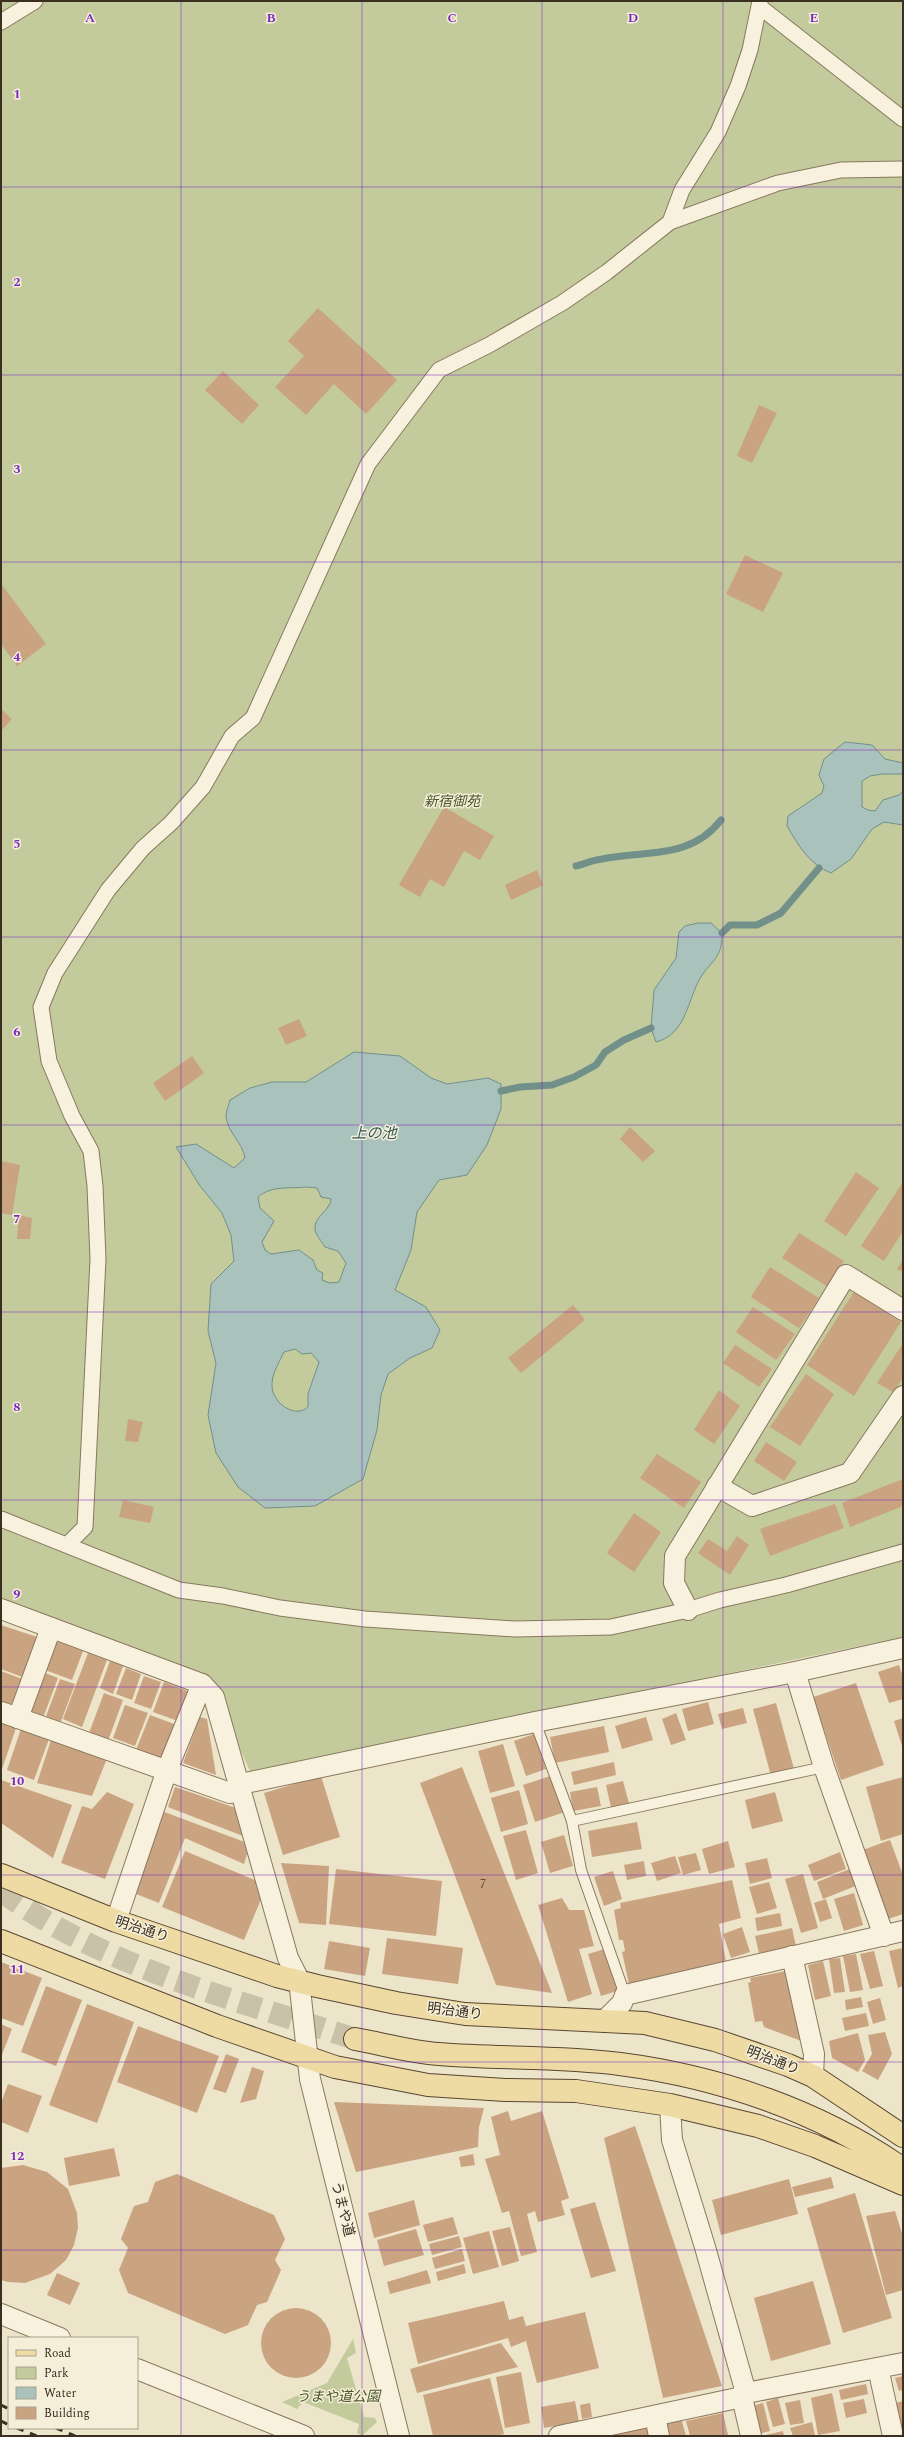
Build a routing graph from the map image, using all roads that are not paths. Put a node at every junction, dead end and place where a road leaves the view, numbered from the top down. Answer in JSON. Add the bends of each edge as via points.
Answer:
{"nodes":[{"id":1,"x":35,"y":1,"type":"edge"},
{"id":2,"x":760,"y":4,"type":"edge"},
{"id":3,"x":1,"y":22,"type":"edge"},
{"id":4,"x":903,"y":119,"type":"edge"},
{"id":5,"x":903,"y":169,"type":"edge"},
{"id":6,"x":670,"y":222,"type":"junction"},
{"id":7,"x":903,"y":1310,"type":"edge"},
{"id":8,"x":903,"y":1396,"type":"edge"},
{"id":9,"x":717,"y":1486,"type":"junction"},
{"id":10,"x":1,"y":1519,"type":"edge"},
{"id":11,"x":68,"y":1544,"type":"junction"},
{"id":12,"x":903,"y":1552,"type":"edge"},
{"id":13,"x":1,"y":1609,"type":"edge"},
{"id":14,"x":688,"y":1610,"type":"junction"},
{"id":15,"x":51,"y":1628,"type":"junction"},
{"id":16,"x":903,"y":1648,"type":"edge"},
{"id":17,"x":795,"y":1672,"type":"junction"},
{"id":18,"x":202,"y":1684,"type":"junction"},
{"id":19,"x":9,"y":1715,"type":"edge"},
{"id":20,"x":535,"y":1722,"type":"junction"},
{"id":21,"x":824,"y":1767,"type":"junction"},
{"id":22,"x":166,"y":1770,"type":"junction"},
{"id":23,"x":241,"y":1784,"type":"junction"},
{"id":24,"x":572,"y":1821,"type":"junction"},
{"id":25,"x":1,"y":1875,"type":"edge"},
{"id":26,"x":116,"y":1921,"type":"junction"},
{"id":27,"x":894,"y":1934,"type":"edge"},
{"id":28,"x":1,"y":1941,"type":"edge"},
{"id":29,"x":792,"y":1956,"type":"junction"},
{"id":30,"x":299,"y":1980,"type":"junction"},
{"id":31,"x":625,"y":1995,"type":"junction"},
{"id":32,"x":605,"y":2020,"type":"junction"},
{"id":33,"x":355,"y":2039,"type":"tunnel mouth"},
{"id":34,"x":306,"y":2058,"type":"junction"},
{"id":35,"x":814,"y":2076,"type":"junction"},
{"id":36,"x":670,"y":2105,"type":"junction"},
{"id":37,"x":903,"y":2136,"type":"edge"},
{"id":38,"x":903,"y":2169,"type":"edge"},
{"id":39,"x":903,"y":2184,"type":"edge"},
{"id":40,"x":1,"y":2314,"type":"edge"},
{"id":41,"x":58,"y":2337,"type":"edge"},
{"id":42,"x":903,"y":2363,"type":"edge"},
{"id":43,"x":878,"y":2368,"type":"junction"},
{"id":44,"x":138,"y":2369,"type":"edge"},
{"id":45,"x":744,"y":2395,"type":"junction"},
{"id":46,"x":655,"y":2416,"type":"junction"},
{"id":47,"x":304,"y":2436,"type":"edge"},
{"id":48,"x":399,"y":2436,"type":"edge"},
{"id":49,"x":559,"y":2436,"type":"edge"},
{"id":50,"x":660,"y":2436,"type":"edge"},
{"id":51,"x":751,"y":2436,"type":"edge"},
{"id":52,"x":893,"y":2436,"type":"edge"}],
"edges":[{"from":1,"to":3,"type":"street"},
{"from":2,"to":4,"type":"street"},
{"from":2,"to":6,"type":"street","via":[[750,50],[738,86],[718,132],[682,190]]},
{"from":5,"to":6,"type":"street","via":[[841,170],[778,183]]},
{"from":6,"to":11,"type":"street","via":[[607,272],[562,303],[439,370],[368,464],[253,718],[232,736],[203,787],[171,823],[143,848],[108,890],[55,973],[41,1007],[49,1061],[72,1116],[91,1151],[98,1259],[85,1527]]},
{"from":7,"to":9,"type":"street","via":[[846,1275]]},
{"from":8,"to":9,"type":"street","via":[[850,1473],[752,1506]]},
{"from":9,"to":14,"type":"street","via":[[675,1556],[674,1583]]},
{"from":10,"to":11,"type":"street"},
{"from":11,"to":14,"type":"street","via":[[179,1590],[280,1608],[365,1619],[550,1630],[611,1628]]},
{"from":12,"to":14,"type":"street"},
{"from":13,"to":15,"type":"street"},
{"from":15,"to":18,"type":"street"},
{"from":15,"to":19,"type":"street"},
{"from":16,"to":17,"type":"street"},
{"from":17,"to":20,"type":"street"},
{"from":17,"to":21,"type":"street"},
{"from":18,"to":22,"type":"street"},
{"from":18,"to":23,"type":"street","via":[[214,1697]]},
{"from":19,"to":22,"type":"street"},
{"from":20,"to":23,"type":"street"},
{"from":20,"to":24,"type":"lane"},
{"from":21,"to":24,"type":"lane"},
{"from":21,"to":27,"type":"street"},
{"from":22,"to":23,"type":"street","via":[[230,1793]]},
{"from":22,"to":26,"type":"street"},
{"from":23,"to":30,"type":"street","via":[[288,1958]]},
{"from":24,"to":31,"type":"lane","via":[[581,1870]]},
{"from":25,"to":26,"type":"main road","name":"明治通り"},
{"from":26,"to":30,"type":"main road","name":"明治通り","via":[[277,1976]]},
{"from":27,"to":29,"type":"street"},
{"from":28,"to":34,"type":"main road"},
{"from":29,"to":31,"type":"street"},
{"from":29,"to":35,"type":"street","via":[[814,2054]]},
{"from":30,"to":32,"type":"main road","name":"明治通り","via":[[396,2003],[465,2014]]},
{"from":30,"to":34,"type":"street","name":"うまや道"},
{"from":31,"to":32,"type":"street","via":[[622,2003]]},
{"from":32,"to":35,"type":"main road","name":"明治通り","via":[[645,2023],[715,2040]]},
{"from":33,"to":38,"type":"main road","via":[[437,2054],[619,2064],[702,2078],[824,2123],[872,2148]]},
{"from":34,"to":36,"type":"main road","via":[[335,2067],[428,2085],[576,2091]]},
{"from":34,"to":48,"type":"street","name":"うまや道"},
{"from":35,"to":37,"type":"main road","name":"明治通り"},
{"from":36,"to":39,"type":"main road","via":[[765,2129],[815,2146]]},
{"from":36,"to":45,"type":"street","via":[[672,2140],[705,2247]]},
{"from":40,"to":41,"type":"street"},
{"from":42,"to":43,"type":"street"},
{"from":43,"to":45,"type":"street"},
{"from":43,"to":52,"type":"street"},
{"from":44,"to":47,"type":"street"},
{"from":45,"to":46,"type":"street"},
{"from":45,"to":51,"type":"street"},
{"from":46,"to":49,"type":"street"},
{"from":46,"to":50,"type":"street"}]}
